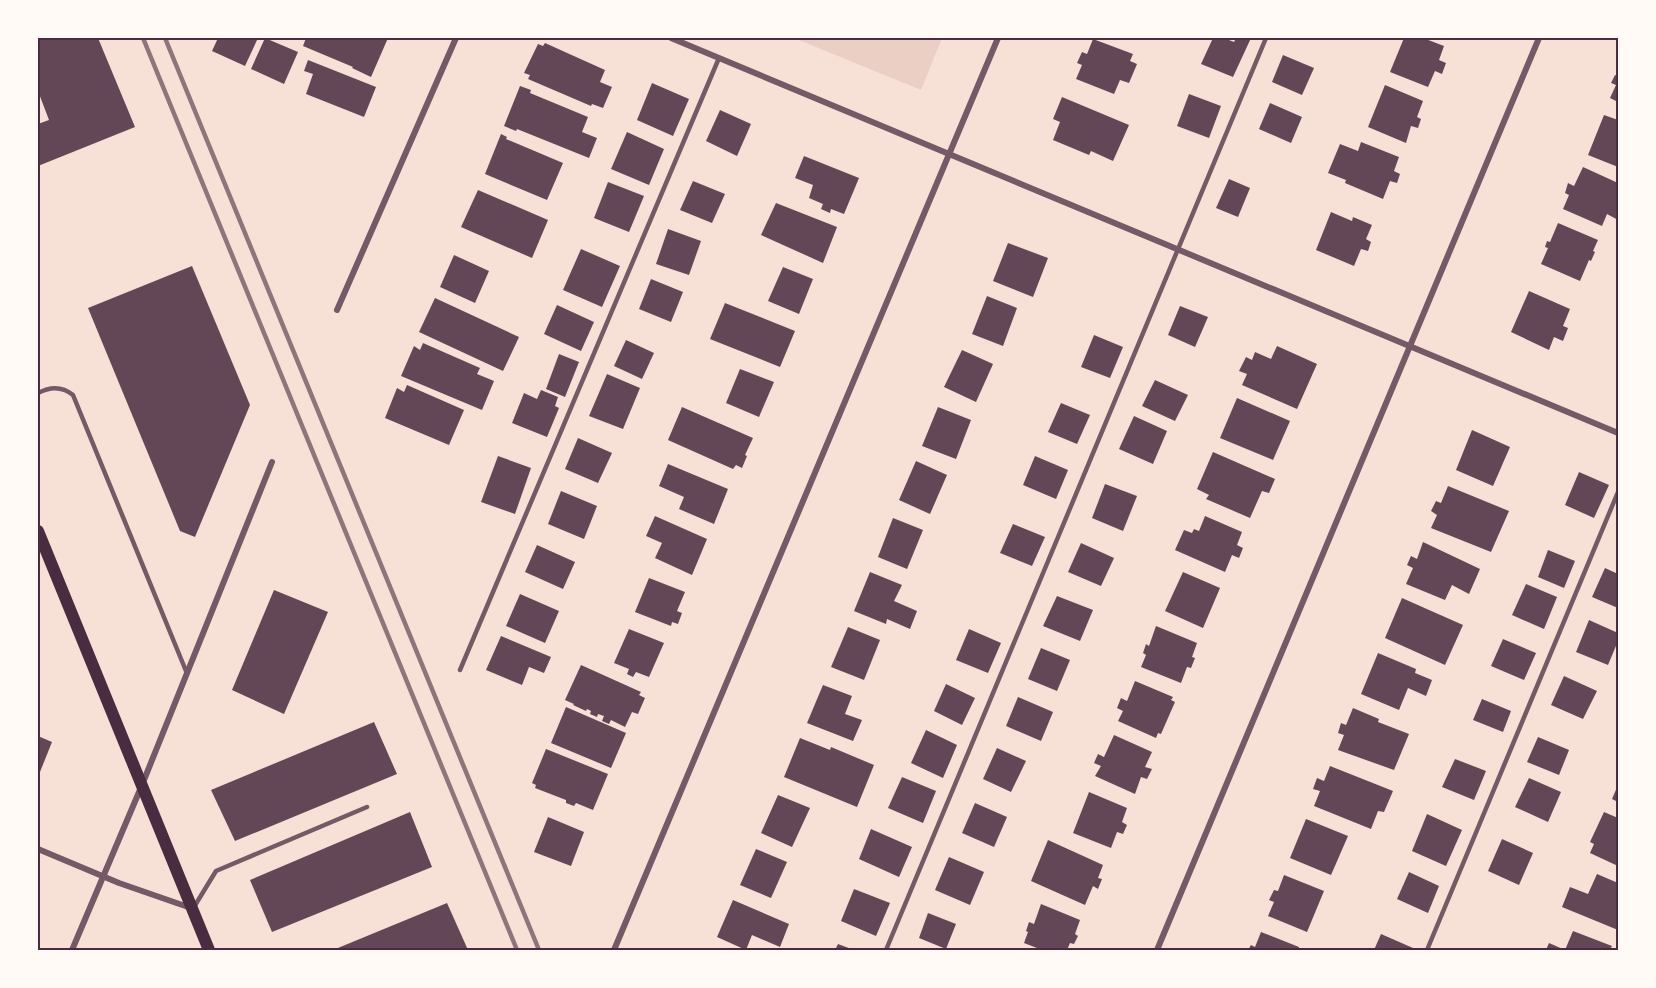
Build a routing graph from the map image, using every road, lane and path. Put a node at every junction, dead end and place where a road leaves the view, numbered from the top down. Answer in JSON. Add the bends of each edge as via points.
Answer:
{"nodes":[{"id":1,"x":456,"y":38,"type":"edge"},
{"id":2,"x":671,"y":38,"type":"edge"},
{"id":3,"x":998,"y":38,"type":"edge"},
{"id":4,"x":1266,"y":38,"type":"edge"},
{"id":5,"x":1539,"y":38,"type":"edge"},
{"id":6,"x":719,"y":58,"type":"junction"},
{"id":7,"x":949,"y":154,"type":"junction"},
{"id":8,"x":1178,"y":249,"type":"junction"},
{"id":9,"x":337,"y":310,"type":"dead end"},
{"id":10,"x":1409,"y":346,"type":"junction"},
{"id":11,"x":38,"y":393,"type":"edge"},
{"id":12,"x":1618,"y":433,"type":"edge"},
{"id":13,"x":272,"y":462,"type":"dead end"},
{"id":14,"x":1618,"y":492,"type":"edge"},
{"id":15,"x":38,"y":531,"type":"edge"},
{"id":16,"x":186,"y":670,"type":"junction"},
{"id":17,"x":459,"y":670,"type":"dead end"},
{"id":18,"x":141,"y":784,"type":"junction"},
{"id":19,"x":367,"y":807,"type":"dead end"},
{"id":20,"x":38,"y":849,"type":"edge"},
{"id":21,"x":103,"y":876,"type":"junction"},
{"id":22,"x":192,"y":909,"type":"junction"},
{"id":23,"x":72,"y":951,"type":"edge"},
{"id":24,"x":209,"y":951,"type":"edge"},
{"id":25,"x":614,"y":951,"type":"edge"},
{"id":26,"x":886,"y":951,"type":"edge"},
{"id":27,"x":1157,"y":951,"type":"edge"},
{"id":28,"x":1427,"y":951,"type":"edge"}],
"edges":[{"from":1,"to":9,"type":"street"},
{"from":2,"to":6,"type":"street"},
{"from":3,"to":7,"type":"street"},
{"from":4,"to":8,"type":"lane"},
{"from":5,"to":10,"type":"street"},
{"from":6,"to":7,"type":"street"},
{"from":6,"to":17,"type":"lane"},
{"from":7,"to":8,"type":"street"},
{"from":7,"to":25,"type":"street"},
{"from":8,"to":10,"type":"street"},
{"from":8,"to":26,"type":"lane"},
{"from":10,"to":12,"type":"street"},
{"from":10,"to":27,"type":"street"},
{"from":11,"to":16,"type":"lane","via":[[58,387],[73,395]]},
{"from":13,"to":16,"type":"street"},
{"from":14,"to":28,"type":"lane"},
{"from":15,"to":18,"type":"main road"},
{"from":16,"to":18,"type":"street"},
{"from":18,"to":21,"type":"street"},
{"from":18,"to":22,"type":"main road"},
{"from":19,"to":22,"type":"lane","via":[[216,871]]},
{"from":20,"to":21,"type":"street"},
{"from":21,"to":22,"type":"street"},
{"from":21,"to":23,"type":"street"},
{"from":22,"to":24,"type":"main road"}]}
